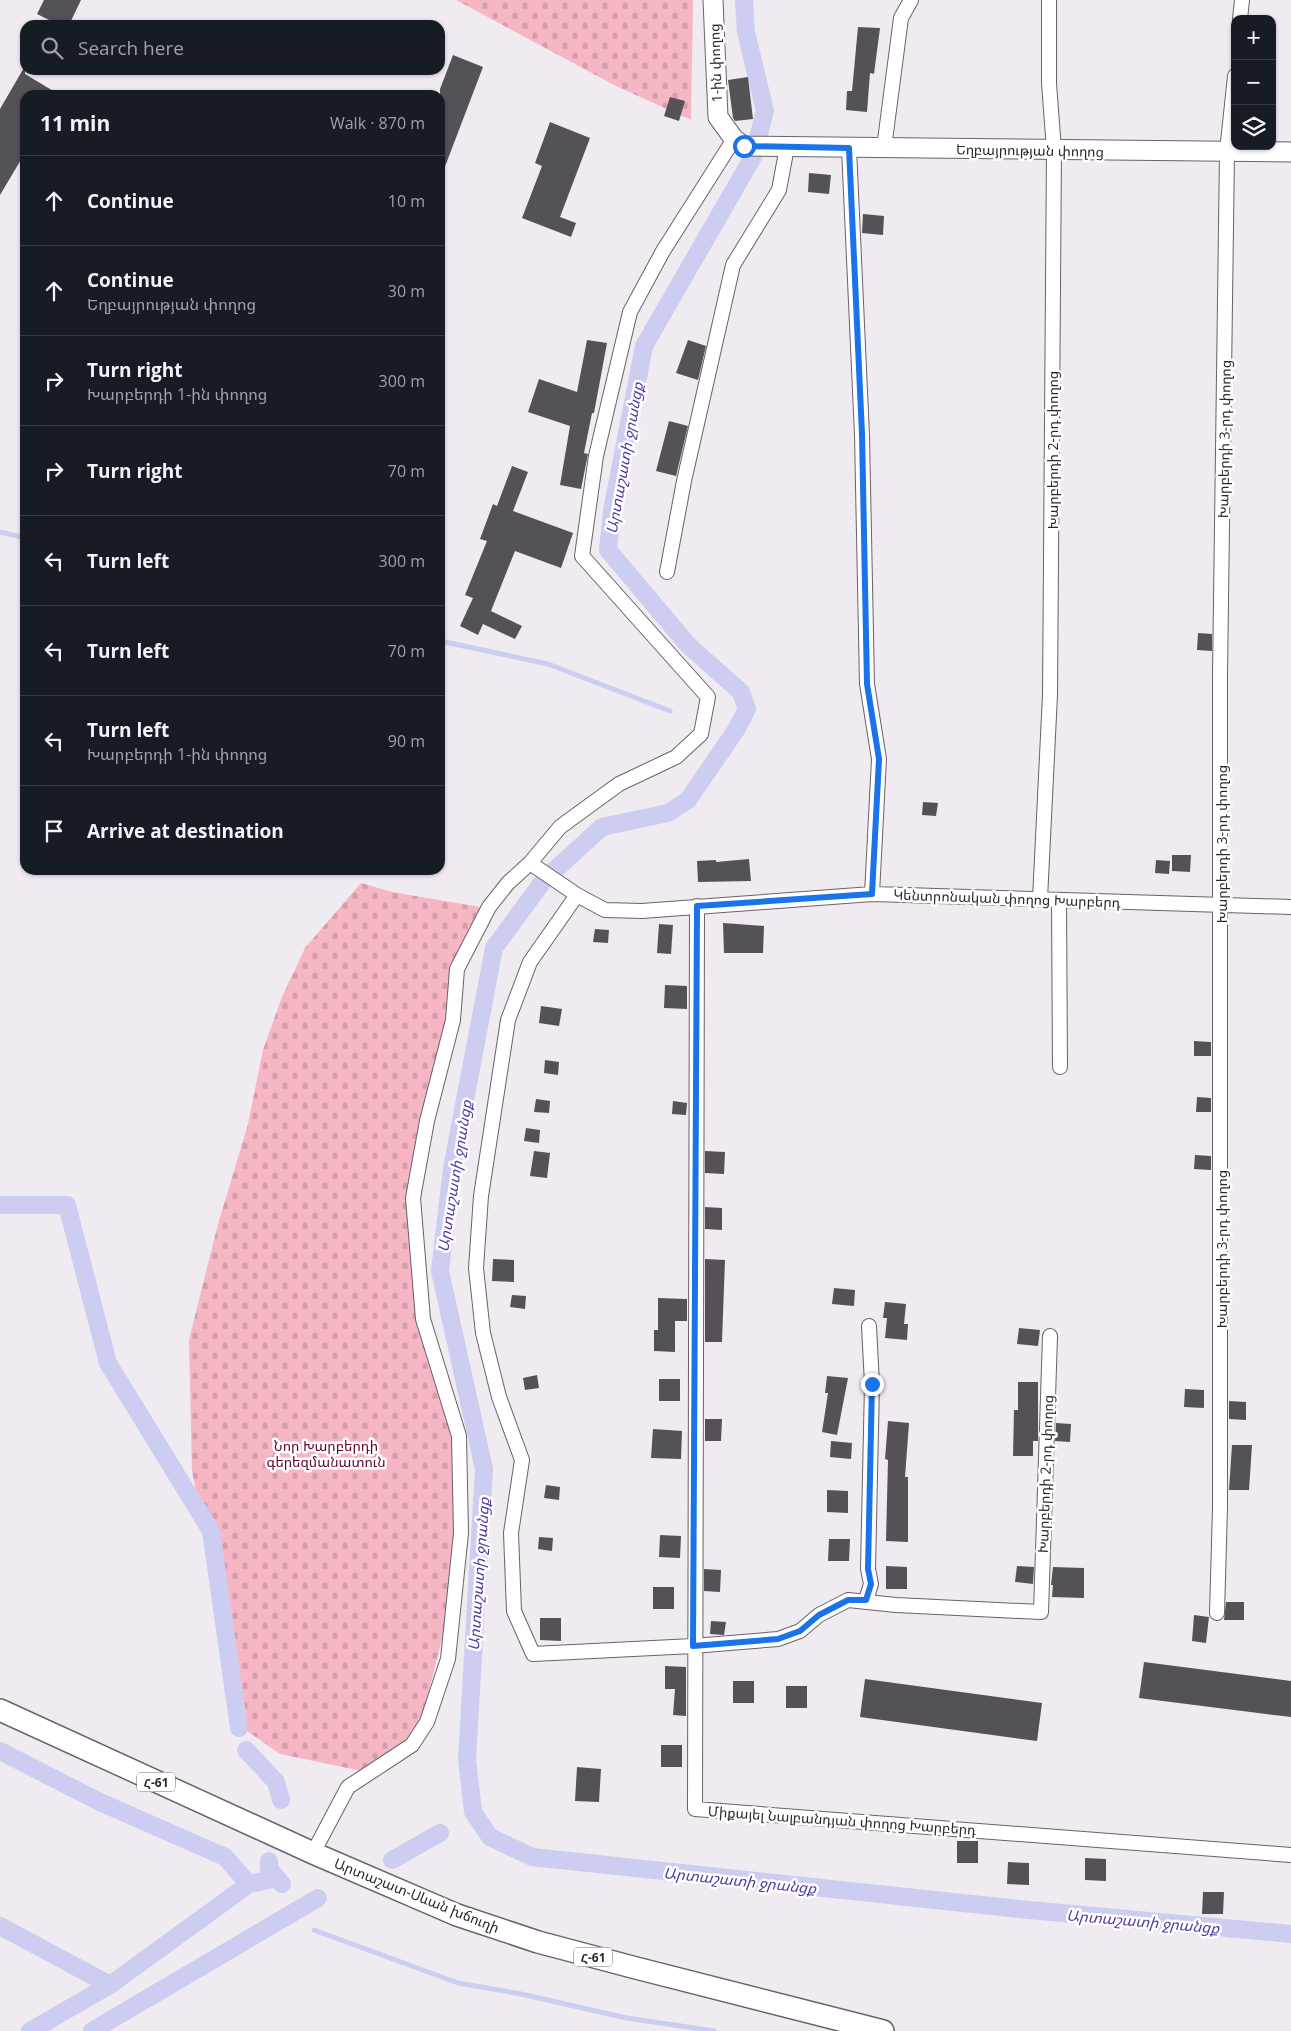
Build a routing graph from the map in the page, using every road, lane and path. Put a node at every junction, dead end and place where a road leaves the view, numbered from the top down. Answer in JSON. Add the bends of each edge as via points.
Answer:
{"nodes":[{"id":1,"x":713,"y":0,"type":"edge"},
{"id":2,"x":911,"y":0,"type":"edge"},
{"id":3,"x":1049,"y":0,"type":"edge"},
{"id":4,"x":1242,"y":0,"type":"edge"},
{"id":5,"x":1240,"y":15,"type":"edge"},
{"id":6,"x":1232,"y":105,"type":"edge"},
{"id":7,"x":739,"y":142,"type":"junction"},
{"id":8,"x":778,"y":147,"type":"junction"},
{"id":9,"x":849,"y":148,"type":"junction"},
{"id":10,"x":884,"y":148,"type":"junction"},
{"id":11,"x":1054,"y":150,"type":"junction"},
{"id":12,"x":1227,"y":152,"type":"junction"},
{"id":13,"x":1291,"y":152,"type":"edge"},
{"id":14,"x":668,"y":572,"type":"dead end"},
{"id":15,"x":530,"y":863,"type":"junction"},
{"id":16,"x":872,"y":894,"type":"junction"},
{"id":17,"x":577,"y":896,"type":"junction"},
{"id":18,"x":1040,"y":899,"type":"junction"},
{"id":19,"x":1059,"y":900,"type":"junction"},
{"id":20,"x":1221,"y":904,"type":"junction"},
{"id":21,"x":697,"y":906,"type":"junction"},
{"id":22,"x":1291,"y":907,"type":"edge"},
{"id":23,"x":1060,"y":1067,"type":"dead end"},
{"id":24,"x":869,"y":1326,"type":"dead end"},
{"id":25,"x":1050,"y":1336,"type":"dead end"},
{"id":26,"x":866,"y":1600,"type":"junction"},
{"id":27,"x":1217,"y":1613,"type":"dead end"},
{"id":28,"x":693,"y":1646,"type":"junction"},
{"id":29,"x":0,"y":1710,"type":"edge"},
{"id":30,"x":313,"y":1853,"type":"junction"},
{"id":31,"x":1291,"y":1855,"type":"edge"},
{"id":32,"x":883,"y":2031,"type":"edge"}],
"edges":[{"from":1,"to":7,"type":"street","name":"1-ին փողոց","via":[[718,117]]},
{"from":2,"to":10,"type":"street","via":[[901,18]]},
{"from":3,"to":11,"type":"street","name":"Խարբերդի 2-րդ փողոց","via":[[1049,83]]},
{"from":4,"to":5,"type":"street"},
{"from":6,"to":12,"type":"street","name":"Խարբերդի 3-րդ փողոց"},
{"from":7,"to":8,"type":"street","name":"Եղբայրության փողոց"},
{"from":7,"to":15,"type":"street","via":[[663,251],[630,312],[596,456],[582,556],[708,696],[701,734],[676,757],[619,784],[560,827]]},
{"from":8,"to":9,"type":"street","name":"Եղբայրության փողոց"},
{"from":8,"to":14,"type":"street","via":[[779,190],[733,265],[684,481]]},
{"from":9,"to":10,"type":"street","name":"Եղբայրության փողոց"},
{"from":9,"to":16,"type":"street","via":[[862,434],[867,684],[879,759]]},
{"from":10,"to":11,"type":"street","name":"Եղբայրության փողոց"},
{"from":11,"to":12,"type":"street","name":"Եղբայրության փողոց"},
{"from":11,"to":18,"type":"street","name":"Խարբերդի 2-րդ փողոց","via":[[1050,696]]},
{"from":12,"to":13,"type":"street","name":"Եղբայրության փողոց"},
{"from":12,"to":20,"type":"street","name":"Խարբերդի 3-րդ փողոց","via":[[1220,675]]},
{"from":15,"to":17,"type":"street","name":"Կենտրոնական փողոց Խարբերդ"},
{"from":15,"to":30,"type":"street","via":[[489,907],[457,969],[453,1020],[427,1121],[413,1198],[423,1319],[459,1436],[461,1533],[448,1659],[427,1722],[412,1745],[348,1787]]},
{"from":16,"to":18,"type":"street","name":"Կենտրոնական փողոց Խարբերդ"},
{"from":16,"to":21,"type":"street","name":"Կենտրոնական փողոց Խարբերդ"},
{"from":17,"to":21,"type":"street","name":"Կենտրոնական փողոց Խարբերդ","via":[[605,910],[642,911]]},
{"from":17,"to":28,"type":"street","via":[[530,962],[508,1020],[481,1196],[476,1268],[483,1333],[499,1397],[522,1460],[511,1534],[514,1611],[533,1654]]},
{"from":18,"to":19,"type":"street","name":"Կենտրոնական փողոց Խարբերդ"},
{"from":19,"to":20,"type":"street","name":"Կենտրոնական փողոց Խարբերդ"},
{"from":19,"to":23,"type":"street"},
{"from":20,"to":22,"type":"street","name":"Կենտրոնական փողոց Խարբերդ"},
{"from":20,"to":27,"type":"street","name":"Խարբերդի 3-րդ փողոց"},
{"from":21,"to":28,"type":"street","name":"Միքայել Նալբանդյան փողոց Խարբերդ"},
{"from":24,"to":26,"type":"street","via":[[872,1384],[868,1569],[871,1584]]},
{"from":25,"to":26,"type":"street","name":"Խարբերդի 2-րդ փողոց","via":[[1041,1612],[896,1605]]},
{"from":26,"to":28,"type":"street","via":[[848,1600],[819,1615],[800,1631],[778,1639]]},
{"from":28,"to":31,"type":"street","name":"Միքայել Նալբանդյան փողոց Խարբերդ","via":[[695,1809]]},
{"from":29,"to":30,"type":"main road","name":"Արտաշատ-Սևան խճուղի","number":"Հ-61"},
{"from":30,"to":32,"type":"main road","name":"Արտաշատ-Սևան խճուղի","number":"Հ-61","via":[[457,1915],[538,1942]]}]}
